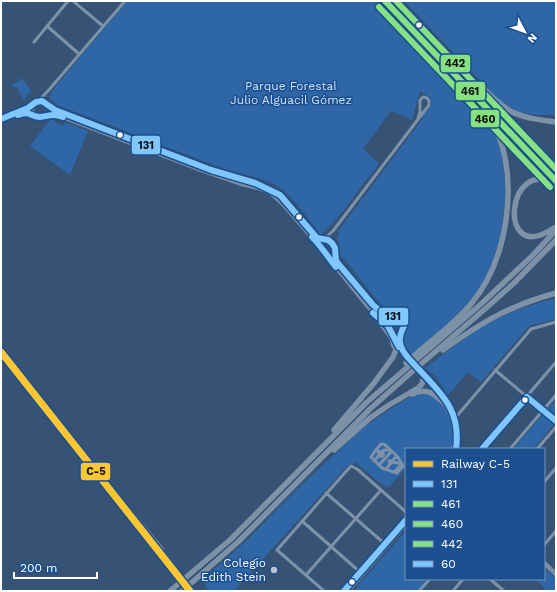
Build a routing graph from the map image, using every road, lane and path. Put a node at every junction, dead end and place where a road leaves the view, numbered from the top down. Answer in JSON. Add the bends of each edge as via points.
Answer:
{"nodes":[{"id":1,"x":68,"y":1,"type":"edge"},
{"id":2,"x":73,"y":1,"type":"edge"},
{"id":3,"x":124,"y":1,"type":"edge"},
{"id":4,"x":385,"y":1,"type":"edge"},
{"id":5,"x":397,"y":1,"type":"edge"},
{"id":6,"x":400,"y":1,"type":"edge"},
{"id":7,"x":47,"y":26,"type":"junction"},
{"id":8,"x":103,"y":26,"type":"junction"},
{"id":9,"x":34,"y":42,"type":"dead end"},
{"id":10,"x":79,"y":54,"type":"junction"},
{"id":11,"x":460,"y":80,"type":"junction"},
{"id":12,"x":48,"y":91,"type":"junction"},
{"id":13,"x":36,"y":102,"type":"junction"},
{"id":14,"x":47,"y":104,"type":"junction"},
{"id":15,"x":33,"y":114,"type":"junction"},
{"id":16,"x":45,"y":116,"type":"junction"},
{"id":17,"x":418,"y":118,"type":"junction"},
{"id":18,"x":1,"y":119,"type":"edge"},
{"id":19,"x":556,"y":121,"type":"edge"},
{"id":20,"x":1,"y":122,"type":"edge"},
{"id":21,"x":556,"y":172,"type":"edge"},
{"id":22,"x":556,"y":181,"type":"edge"},
{"id":23,"x":556,"y":185,"type":"edge"},
{"id":24,"x":556,"y":229,"type":"edge"},
{"id":25,"x":333,"y":231,"type":"junction"},
{"id":26,"x":325,"y":240,"type":"junction"},
{"id":27,"x":556,"y":240,"type":"edge"},
{"id":28,"x":333,"y":243,"type":"junction"},
{"id":29,"x":321,"y":246,"type":"junction"},
{"id":30,"x":336,"y":250,"type":"junction"},
{"id":31,"x":326,"y":254,"type":"junction"},
{"id":32,"x":556,"y":294,"type":"edge"},
{"id":33,"x":375,"y":315,"type":"junction"},
{"id":34,"x":394,"y":317,"type":"junction"},
{"id":35,"x":556,"y":322,"type":"edge"},
{"id":36,"x":388,"y":326,"type":"junction"},
{"id":37,"x":391,"y":332,"type":"junction"},
{"id":38,"x":400,"y":332,"type":"junction"},
{"id":39,"x":396,"y":342,"type":"junction"},
{"id":40,"x":403,"y":350,"type":"junction"},
{"id":41,"x":409,"y":357,"type":"dead end"},
{"id":42,"x":556,"y":362,"type":"edge"},
{"id":43,"x":388,"y":363,"type":"junction"},
{"id":44,"x":417,"y":370,"type":"junction"},
{"id":45,"x":495,"y":370,"type":"junction"},
{"id":46,"x":424,"y":376,"type":"junction"},
{"id":47,"x":391,"y":380,"type":"junction"},
{"id":48,"x":556,"y":395,"type":"edge"},
{"id":49,"x":526,"y":396,"type":"junction"},
{"id":50,"x":446,"y":405,"type":"junction"},
{"id":51,"x":382,"y":410,"type":"junction"},
{"id":52,"x":543,"y":410,"type":"junction"},
{"id":53,"x":456,"y":417,"type":"junction"},
{"id":54,"x":556,"y":422,"type":"edge"},
{"id":55,"x":556,"y":427,"type":"edge"},
{"id":56,"x":455,"y":448,"type":"edge"},
{"id":57,"x":455,"y":448,"type":"edge"},
{"id":58,"x":483,"y":448,"type":"edge"},
{"id":59,"x":511,"y":448,"type":"edge"},
{"id":60,"x":538,"y":448,"type":"edge"},
{"id":61,"x":380,"y":452,"type":"junction"},
{"id":62,"x":388,"y":453,"type":"junction"},
{"id":63,"x":316,"y":454,"type":"junction"},
{"id":64,"x":392,"y":460,"type":"junction"},
{"id":65,"x":374,"y":461,"type":"junction"},
{"id":66,"x":402,"y":464,"type":"junction"},
{"id":67,"x":379,"y":465,"type":"junction"},
{"id":68,"x":556,"y":468,"type":"edge"},
{"id":69,"x":386,"y":469,"type":"junction"},
{"id":70,"x":306,"y":473,"type":"junction"},
{"id":71,"x":545,"y":481,"type":"edge"},
{"id":72,"x":381,"y":490,"type":"junction"},
{"id":73,"x":326,"y":493,"type":"junction"},
{"id":74,"x":405,"y":511,"type":"edge"},
{"id":75,"x":356,"y":518,"type":"junction"},
{"id":76,"x":302,"y":521,"type":"junction"},
{"id":77,"x":405,"y":521,"type":"edge"},
{"id":78,"x":405,"y":526,"type":"edge"},
{"id":79,"x":556,"y":530,"type":"edge"},
{"id":80,"x":385,"y":544,"type":"junction"},
{"id":81,"x":545,"y":544,"type":"edge"},
{"id":82,"x":331,"y":546,"type":"junction"},
{"id":83,"x":545,"y":564,"type":"edge"},
{"id":84,"x":360,"y":572,"type":"junction"},
{"id":85,"x":556,"y":574,"type":"edge"},
{"id":86,"x":306,"y":575,"type":"junction"},
{"id":87,"x":429,"y":580,"type":"edge"},
{"id":88,"x":462,"y":580,"type":"edge"},
{"id":89,"x":491,"y":580,"type":"edge"},
{"id":90,"x":170,"y":591,"type":"edge"},
{"id":91,"x":182,"y":591,"type":"edge"},
{"id":92,"x":324,"y":591,"type":"edge"},
{"id":93,"x":344,"y":591,"type":"edge"},
{"id":94,"x":349,"y":591,"type":"edge"},
{"id":95,"x":419,"y":591,"type":"edge"},
{"id":96,"x":453,"y":591,"type":"edge"},
{"id":97,"x":504,"y":591,"type":"edge"}],
"edges":[{"from":1,"to":7,"type":"street"},
{"from":2,"to":8,"type":"street"},
{"from":3,"to":8,"type":"street"},
{"from":4,"to":11,"type":"highway"},
{"from":5,"to":21,"type":"highway"},
{"from":6,"to":19,"type":"highway","via":[[497,102],[520,116]]},
{"from":7,"to":9,"type":"street"},
{"from":7,"to":10,"type":"street"},
{"from":8,"to":10,"type":"street"},
{"from":10,"to":12,"type":"street"},
{"from":11,"to":22,"type":"highway"},
{"from":11,"to":47,"type":"highway","via":[[490,118],[502,146],[507,184],[504,232],[493,270],[471,305],[401,367]]},
{"from":12,"to":13,"type":"street"},
{"from":12,"to":14,"type":"street"},
{"from":13,"to":14,"type":"main road","via":[[42,101]]},
{"from":13,"to":15,"type":"main road","via":[[32,108]]},
{"from":13,"to":18,"type":"main road"},
{"from":14,"to":16,"type":"main road","via":[[48,111]]},
{"from":14,"to":26,"type":"main road","via":[[62,113],[211,170],[260,184],[286,201],[317,238]]},
{"from":15,"to":16,"type":"main road"},
{"from":15,"to":20,"type":"main road","via":[[19,114]]},
{"from":16,"to":29,"type":"main road","via":[[60,116],[196,168],[271,193]]},
{"from":17,"to":17,"type":"street","via":[[429,105],[430,101],[427,98],[423,97],[420,100]]},
{"from":17,"to":25,"type":"street"},
{"from":23,"to":24,"type":"highway","via":[[542,180],[527,184],[518,197],[514,220],[517,227],[526,235],[538,237]]},
{"from":24,"to":47,"type":"highway","via":[[481,304]]},
{"from":25,"to":26,"type":"street"},
{"from":25,"to":28,"type":"street"},
{"from":26,"to":28,"type":"main road"},
{"from":26,"to":29,"type":"main road"},
{"from":27,"to":44,"type":"highway","via":[[514,283]]},
{"from":28,"to":30,"type":"main road"},
{"from":29,"to":31,"type":"main road"},
{"from":30,"to":31,"type":"main road","via":[[332,254]]},
{"from":30,"to":34,"type":"main road","via":[[336,261],[372,305],[382,313]]},
{"from":31,"to":33,"type":"main road"},
{"from":32,"to":44,"type":"highway","via":[[518,305],[492,318]]},
{"from":33,"to":36,"type":"main road"},
{"from":33,"to":43,"type":"highway","via":[[394,342],[393,353]]},
{"from":34,"to":36,"type":"main road"},
{"from":34,"to":38,"type":"main road","via":[[403,321]]},
{"from":35,"to":45,"type":"street","via":[[531,329]]},
{"from":36,"to":37,"type":"main road"},
{"from":37,"to":38,"type":"main road"},
{"from":37,"to":39,"type":"main road"},
{"from":38,"to":40,"type":"main road","via":[[399,341]]},
{"from":39,"to":40,"type":"main road"},
{"from":39,"to":43,"type":"highway","via":[[395,352]]},
{"from":40,"to":41,"type":"main road"},
{"from":42,"to":49,"type":"street"},
{"from":43,"to":63,"type":"highway"},
{"from":44,"to":46,"type":"main road"},
{"from":44,"to":70,"type":"highway","via":[[371,408]]},
{"from":45,"to":49,"type":"street"},
{"from":45,"to":53,"type":"street"},
{"from":46,"to":50,"type":"main road"},
{"from":46,"to":51,"type":"highway","via":[[418,388]]},
{"from":46,"to":53,"type":"main road","via":[[448,403]]},
{"from":47,"to":63,"type":"highway"},
{"from":48,"to":52,"type":"street"},
{"from":49,"to":52,"type":"street"},
{"from":49,"to":58,"type":"street"},
{"from":50,"to":51,"type":"highway","via":[[433,393],[420,391]]},
{"from":50,"to":57,"type":"main road","via":[[454,424]]},
{"from":51,"to":70,"type":"highway"},
{"from":52,"to":54,"type":"street"},
{"from":52,"to":59,"type":"street"},
{"from":53,"to":56,"type":"main road","via":[[458,436]]},
{"from":55,"to":60,"type":"street"},
{"from":61,"to":62,"type":"street"},
{"from":61,"to":62,"type":"street"},
{"from":61,"to":62,"type":"street","via":[[387,450]]},
{"from":61,"to":62,"type":"street","via":[[383,443]]},
{"from":61,"to":65,"type":"street"},
{"from":61,"to":65,"type":"street","via":[[370,457]]},
{"from":62,"to":64,"type":"street"},
{"from":62,"to":64,"type":"street"},
{"from":62,"to":67,"type":"street"},
{"from":63,"to":90,"type":"highway","via":[[230,540]]},
{"from":64,"to":66,"type":"street"},
{"from":64,"to":66,"type":"street"},
{"from":64,"to":69,"type":"street"},
{"from":65,"to":67,"type":"street"},
{"from":66,"to":69,"type":"street","via":[[397,473]]},
{"from":67,"to":69,"type":"street"},
{"from":68,"to":71,"type":"street"},
{"from":70,"to":91,"type":"highway","via":[[238,542]]},
{"from":72,"to":73,"type":"street","via":[[351,466]]},
{"from":72,"to":74,"type":"street"},
{"from":72,"to":75,"type":"street"},
{"from":73,"to":75,"type":"street"},
{"from":73,"to":76,"type":"street"},
{"from":75,"to":80,"type":"street"},
{"from":75,"to":82,"type":"street"},
{"from":76,"to":82,"type":"street"},
{"from":76,"to":86,"type":"street","via":[[277,550]]},
{"from":77,"to":80,"type":"street"},
{"from":78,"to":94,"type":"street"},
{"from":79,"to":81,"type":"street"},
{"from":80,"to":84,"type":"street"},
{"from":82,"to":84,"type":"street"},
{"from":82,"to":86,"type":"street"},
{"from":83,"to":85,"type":"main road"},
{"from":84,"to":93,"type":"street"},
{"from":86,"to":92,"type":"street"},
{"from":87,"to":95,"type":"street"},
{"from":88,"to":96,"type":"street"},
{"from":89,"to":97,"type":"street"}]}
